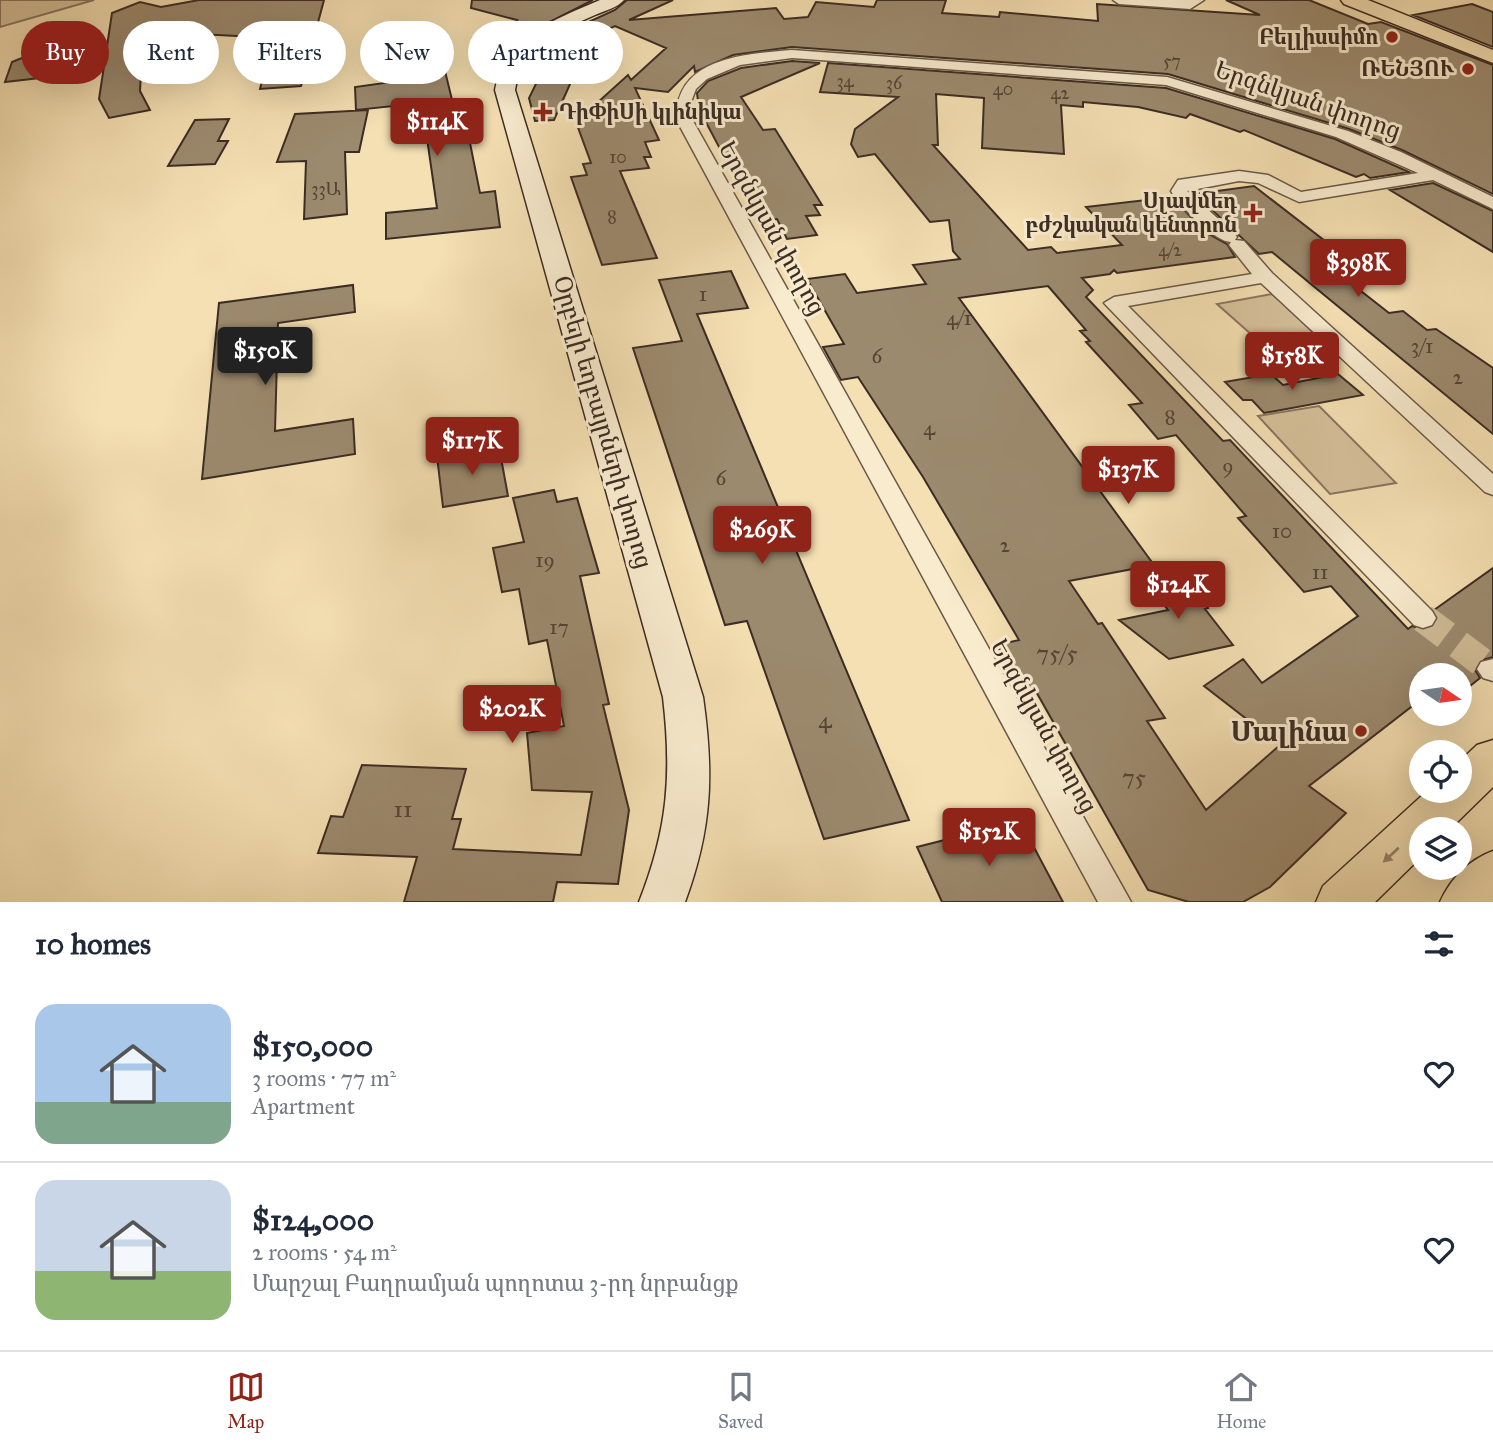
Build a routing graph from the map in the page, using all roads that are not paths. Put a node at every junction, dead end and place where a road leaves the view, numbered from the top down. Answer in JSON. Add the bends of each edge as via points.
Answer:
{"nodes":[{"id":1,"x":615,"y":0,"type":"edge"},
{"id":2,"x":1119,"y":0,"type":"edge"},
{"id":3,"x":1198,"y":0,"type":"edge"},
{"id":4,"x":1352,"y":0,"type":"edge"},
{"id":5,"x":1374,"y":0,"type":"edge"},
{"id":6,"x":1493,"y":47,"type":"edge"},
{"id":7,"x":1493,"y":57,"type":"edge"},
{"id":8,"x":1435,"y":175,"type":"junction"},
{"id":9,"x":1493,"y":204,"type":"edge"},
{"id":10,"x":1265,"y":277,"type":"junction"},
{"id":11,"x":1493,"y":487,"type":"edge"},
{"id":12,"x":1423,"y":618,"type":"tunnel mouth"},
{"id":13,"x":1493,"y":758,"type":"edge"},
{"id":14,"x":1472,"y":778,"type":"edge"},
{"id":15,"x":1445,"y":803,"type":"edge"},
{"id":16,"x":1493,"y":873,"type":"edge"},
{"id":17,"x":662,"y":902,"type":"edge"},
{"id":18,"x":1115,"y":902,"type":"edge"},
{"id":19,"x":1341,"y":902,"type":"edge"},
{"id":20,"x":1465,"y":902,"type":"edge"}],
"edges":[{"from":1,"to":17,"type":"street","name":"Օրբելի եղբայրների փողոց","via":[[533,43],[505,74],[505,90],[683,697],[692,759],[687,824],[678,864]]},
{"from":2,"to":3,"type":"street","via":[[1190,5]]},
{"from":4,"to":7,"type":"main road"},
{"from":5,"to":6,"type":"main road"},
{"from":8,"to":9,"type":"street","name":"Երզնկյան փողոց"},
{"from":8,"to":10,"type":"street","via":[[1299,197],[1262,179],[1239,176],[1184,184],[1179,191],[1184,199],[1233,241]]},
{"from":8,"to":18,"type":"street","name":"Երզնկյան փողոց","via":[[1317,126],[1191,87],[1142,78],[792,54],[712,69],[685,95],[681,108],[685,121]]},
{"from":10,"to":11,"type":"street"},
{"from":10,"to":12,"type":"street","via":[[1114,303]]},
{"from":13,"to":14,"type":"main road"},
{"from":15,"to":19,"type":"main road","one_way":true},
{"from":16,"to":20,"type":"main road"}]}
